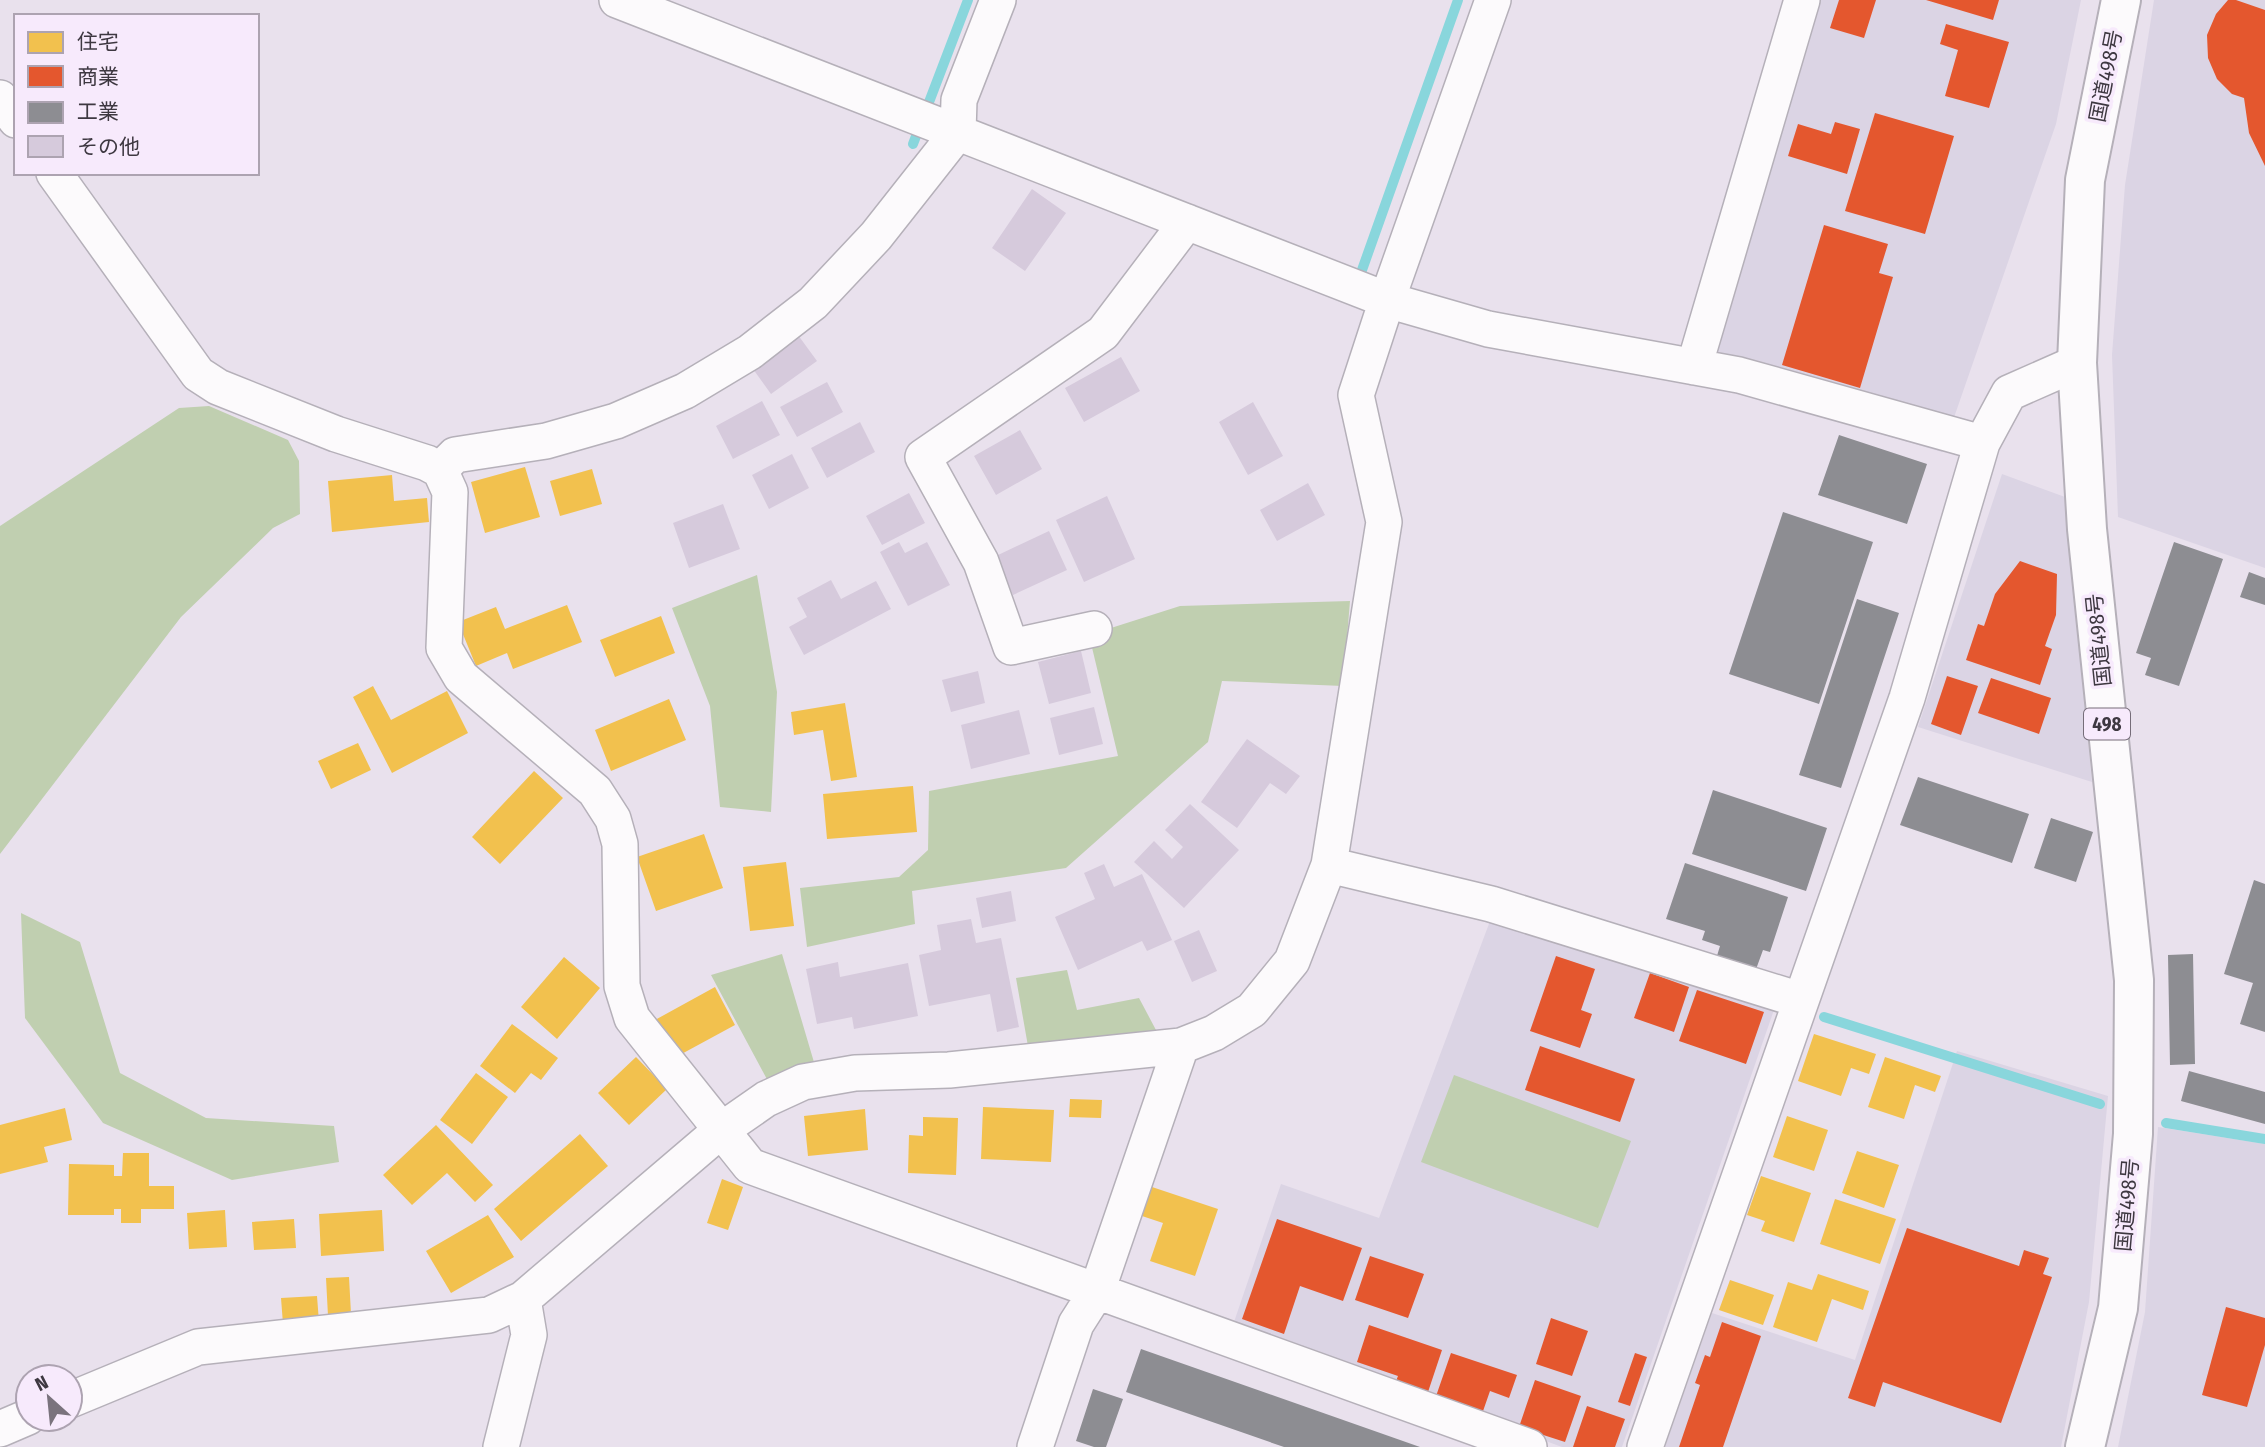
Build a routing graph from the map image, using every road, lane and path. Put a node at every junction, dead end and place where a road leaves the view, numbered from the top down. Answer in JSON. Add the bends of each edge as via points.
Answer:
{"nodes":[{"id":1,"x":617,"y":0,"type":"edge"},
{"id":2,"x":998,"y":0,"type":"edge"},
{"id":3,"x":1493,"y":0,"type":"edge"},
{"id":4,"x":1802,"y":0,"type":"edge"},
{"id":5,"x":2121,"y":0,"type":"edge"},
{"id":6,"x":0,"y":99,"type":"edge"},
{"id":7,"x":14,"y":117,"type":"edge"},
{"id":8,"x":933,"y":122,"type":"junction"},
{"id":9,"x":55,"y":175,"type":"edge"},
{"id":10,"x":1187,"y":222,"type":"junction"},
{"id":11,"x":1387,"y":300,"type":"junction"},
{"id":12,"x":2077,"y":363,"type":"junction"},
{"id":13,"x":1694,"y":367,"type":"junction"},
{"id":14,"x":1982,"y":443,"type":"junction"},
{"id":15,"x":440,"y":470,"type":"junction"},
{"id":16,"x":1094,"y":629,"type":"dead end"},
{"id":17,"x":1329,"y":865,"type":"junction"},
{"id":18,"x":1800,"y":1000,"type":"junction"},
{"id":19,"x":1181,"y":1046,"type":"junction"},
{"id":20,"x":720,"y":1130,"type":"junction"},
{"id":21,"x":1097,"y":1291,"type":"junction"},
{"id":22,"x":523,"y":1299,"type":"junction"},
{"id":23,"x":84,"y":1394,"type":"edge"},
{"id":24,"x":501,"y":1447,"type":"edge"},
{"id":25,"x":1035,"y":1447,"type":"edge"},
{"id":26,"x":1529,"y":1447,"type":"edge"},
{"id":27,"x":1645,"y":1447,"type":"edge"},
{"id":28,"x":2085,"y":1447,"type":"edge"}],
"edges":[{"from":1,"to":8,"type":"street"},
{"from":2,"to":8,"type":"street","via":[[959,100]]},
{"from":3,"to":11,"type":"street"},
{"from":4,"to":13,"type":"street"},
{"from":5,"to":12,"type":"highway","name":"国道498号","number":"498","via":[[2085,180]]},
{"from":6,"to":7,"type":"street"},
{"from":8,"to":10,"type":"street"},
{"from":8,"to":15,"type":"street","via":[[867,246],[813,303],[750,352],[685,391],[616,421],[547,441],[455,455]]},
{"from":9,"to":15,"type":"street","via":[[198,374],[230,392]]},
{"from":10,"to":11,"type":"street"},
{"from":10,"to":16,"type":"street","via":[[1103,333],[923,457],[981,562],[1011,647]]},
{"from":11,"to":13,"type":"street","via":[[1488,329]]},
{"from":11,"to":17,"type":"street","via":[[1356,395],[1384,522]]},
{"from":12,"to":14,"type":"street","via":[[2009,393]]},
{"from":12,"to":28,"type":"highway","name":"国道498号","number":"498","via":[[2087,529],[2134,980],[2133,1134],[2118,1308]]},
{"from":13,"to":14,"type":"street","via":[[1739,375]]},
{"from":14,"to":18,"type":"street","via":[[1907,698]]},
{"from":15,"to":20,"type":"street","via":[[450,492],[443,648],[461,677],[595,791],[613,819],[620,845],[622,986],[632,1018]]},
{"from":17,"to":18,"type":"street","via":[[1491,904]]},
{"from":17,"to":19,"type":"street","via":[[1292,961],[1252,1010]]},
{"from":18,"to":27,"type":"street"},
{"from":19,"to":20,"type":"street","via":[[949,1070],[855,1073],[803,1082],[766,1099]]},
{"from":19,"to":21,"type":"street"},
{"from":20,"to":21,"type":"street","via":[[750,1166]]},
{"from":20,"to":22,"type":"street"},
{"from":21,"to":25,"type":"street","via":[[1076,1324]]},
{"from":21,"to":26,"type":"street"},
{"from":22,"to":23,"type":"street","via":[[489,1315],[198,1347]]},
{"from":22,"to":24,"type":"street","via":[[529,1335]]}]}
